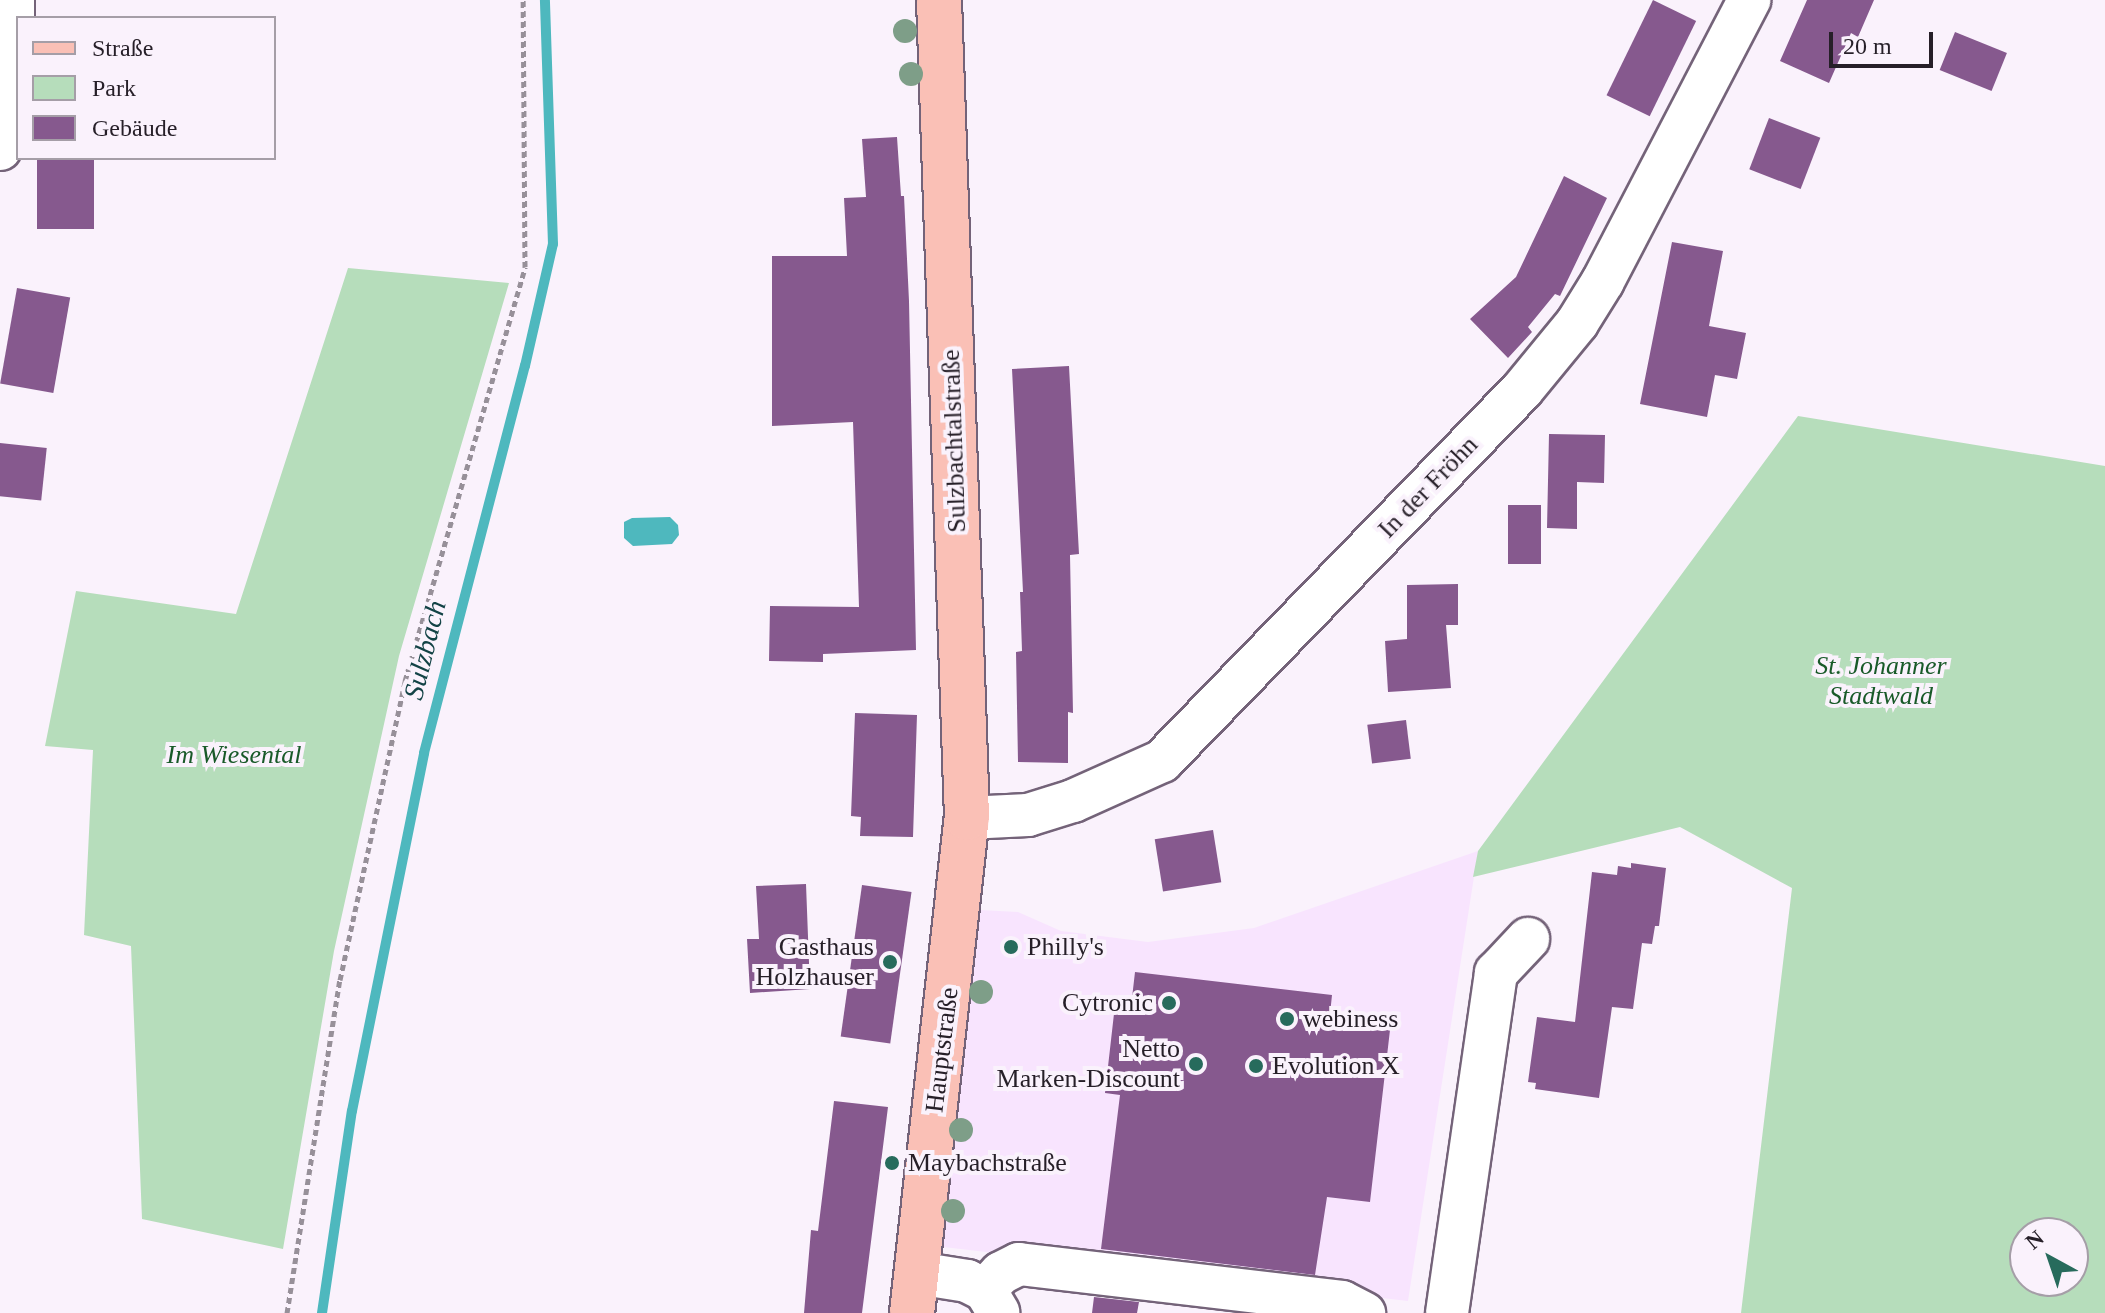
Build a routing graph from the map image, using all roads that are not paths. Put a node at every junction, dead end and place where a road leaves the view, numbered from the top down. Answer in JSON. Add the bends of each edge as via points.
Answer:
{"nodes":[{"id":1,"x":13,"y":0,"type":"edge"},
{"id":2,"x":939,"y":0,"type":"edge"},
{"id":3,"x":1749,"y":0,"type":"edge"},
{"id":4,"x":0,"y":149,"type":"edge"},
{"id":5,"x":967,"y":818,"type":"junction"},
{"id":6,"x":961,"y":882,"type":"joint"},
{"id":7,"x":1528,"y":939,"type":"dead end"},
{"id":8,"x":914,"y":1293,"type":"edge"},
{"id":9,"x":992,"y":1302,"type":"edge"},
{"id":10,"x":1364,"y":1313,"type":"edge"},
{"id":11,"x":1447,"y":1313,"type":"edge"}],
"edges":[{"from":1,"to":4,"type":"street"},
{"from":2,"to":5,"type":"main road","name":"Sulzbachtalstraße"},
{"from":3,"to":5,"type":"street","name":"In der Fröhn","via":[[1603,281],[1577,323],[1522,390],[1162,761],[1028,815]]},
{"from":5,"to":6,"type":"main road","name":"Sulzbachtalstraße"},
{"from":6,"to":8,"type":"main road","name":"Hauptstraße"},
{"from":7,"to":11,"type":"street","via":[[1496,973]]},
{"from":8,"to":9,"type":"street","via":[[953,1276]]},
{"from":9,"to":10,"type":"street","via":[[1001,1273],[1019,1264],[1342,1302]]}]}
